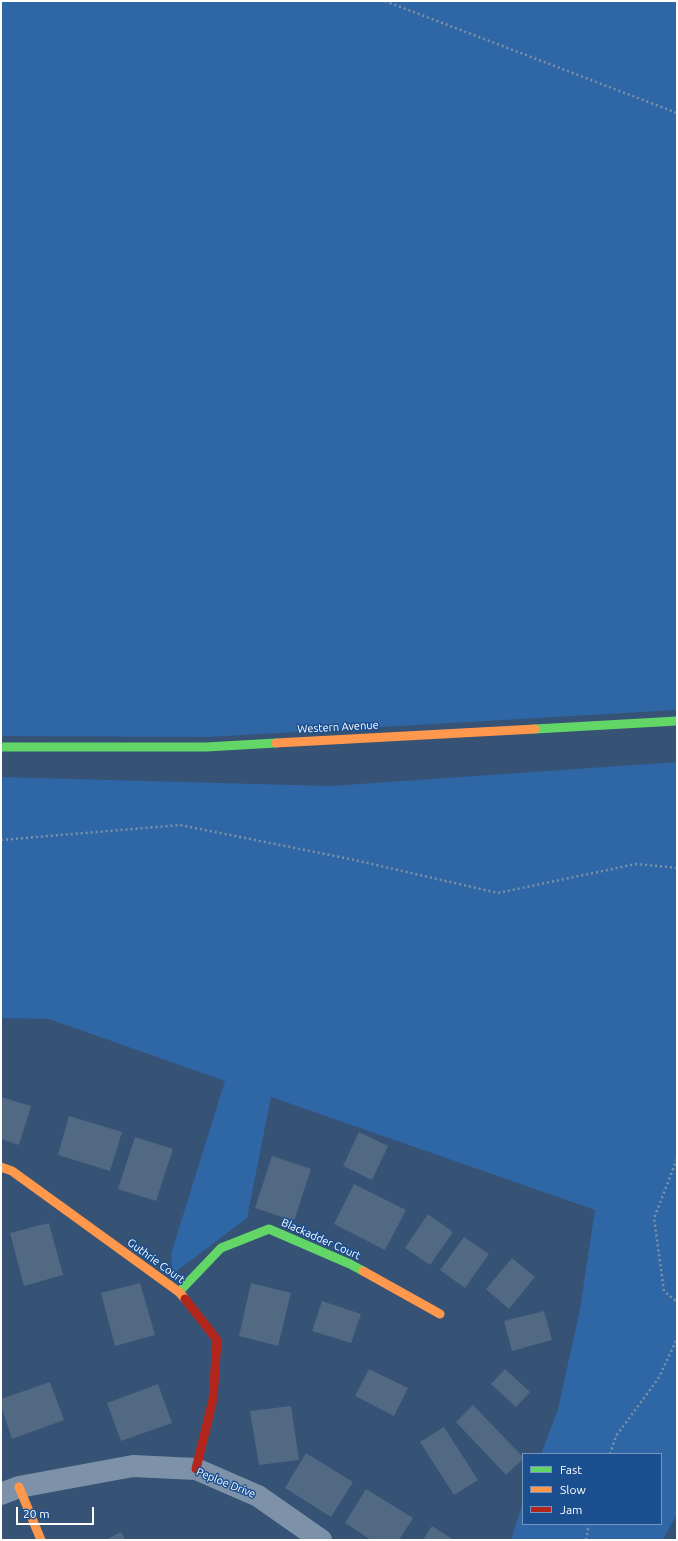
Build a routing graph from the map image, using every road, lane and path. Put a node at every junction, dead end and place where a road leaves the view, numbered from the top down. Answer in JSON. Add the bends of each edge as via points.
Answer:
{"nodes":[{"id":1,"x":385,"y":1,"type":"edge"},
{"id":2,"x":677,"y":113,"type":"edge"},
{"id":3,"x":677,"y":721,"type":"edge"},
{"id":4,"x":1,"y":747,"type":"edge"},
{"id":5,"x":1,"y":840,"type":"edge"},
{"id":6,"x":677,"y":868,"type":"edge"},
{"id":7,"x":677,"y":1158,"type":"edge"},
{"id":8,"x":1,"y":1167,"type":"edge"},
{"id":9,"x":179,"y":1292,"type":"junction"},
{"id":10,"x":677,"y":1302,"type":"edge"},
{"id":11,"x":440,"y":1314,"type":"dead end"},
{"id":12,"x":677,"y":1339,"type":"edge"},
{"id":13,"x":610,"y":1453,"type":"edge"},
{"id":14,"x":196,"y":1469,"type":"junction"},
{"id":15,"x":10,"y":1490,"type":"edge"},
{"id":16,"x":589,"y":1525,"type":"edge"},
{"id":17,"x":41,"y":1540,"type":"edge"},
{"id":18,"x":322,"y":1540,"type":"edge"},
{"id":19,"x":586,"y":1540,"type":"edge"}],
"edges":[{"from":1,"to":2,"type":"path"},
{"from":3,"to":4,"type":"street","name":"Western Avenue","via":[[206,747]]},
{"from":5,"to":6,"type":"path","via":[[180,825],[350,859],[498,893],[636,864]]},
{"from":7,"to":10,"type":"path","via":[[654,1218],[664,1291]]},
{"from":8,"to":9,"type":"street","name":"Guthrie Court","via":[[12,1171]]},
{"from":9,"to":11,"type":"street","name":"Blackadder Court","via":[[221,1248],[269,1228],[350,1264]]},
{"from":9,"to":14,"type":"street","name":"Guthrie Court","via":[[217,1340],[213,1399]]},
{"from":12,"to":13,"type":"path","via":[[658,1379],[616,1436]]},
{"from":14,"to":15,"type":"street","name":"Peploe Drive","via":[[133,1466]]},
{"from":14,"to":18,"type":"street","name":"Peploe Drive","via":[[258,1496]]},
{"from":15,"to":17,"type":"street"},
{"from":16,"to":19,"type":"path"}]}
